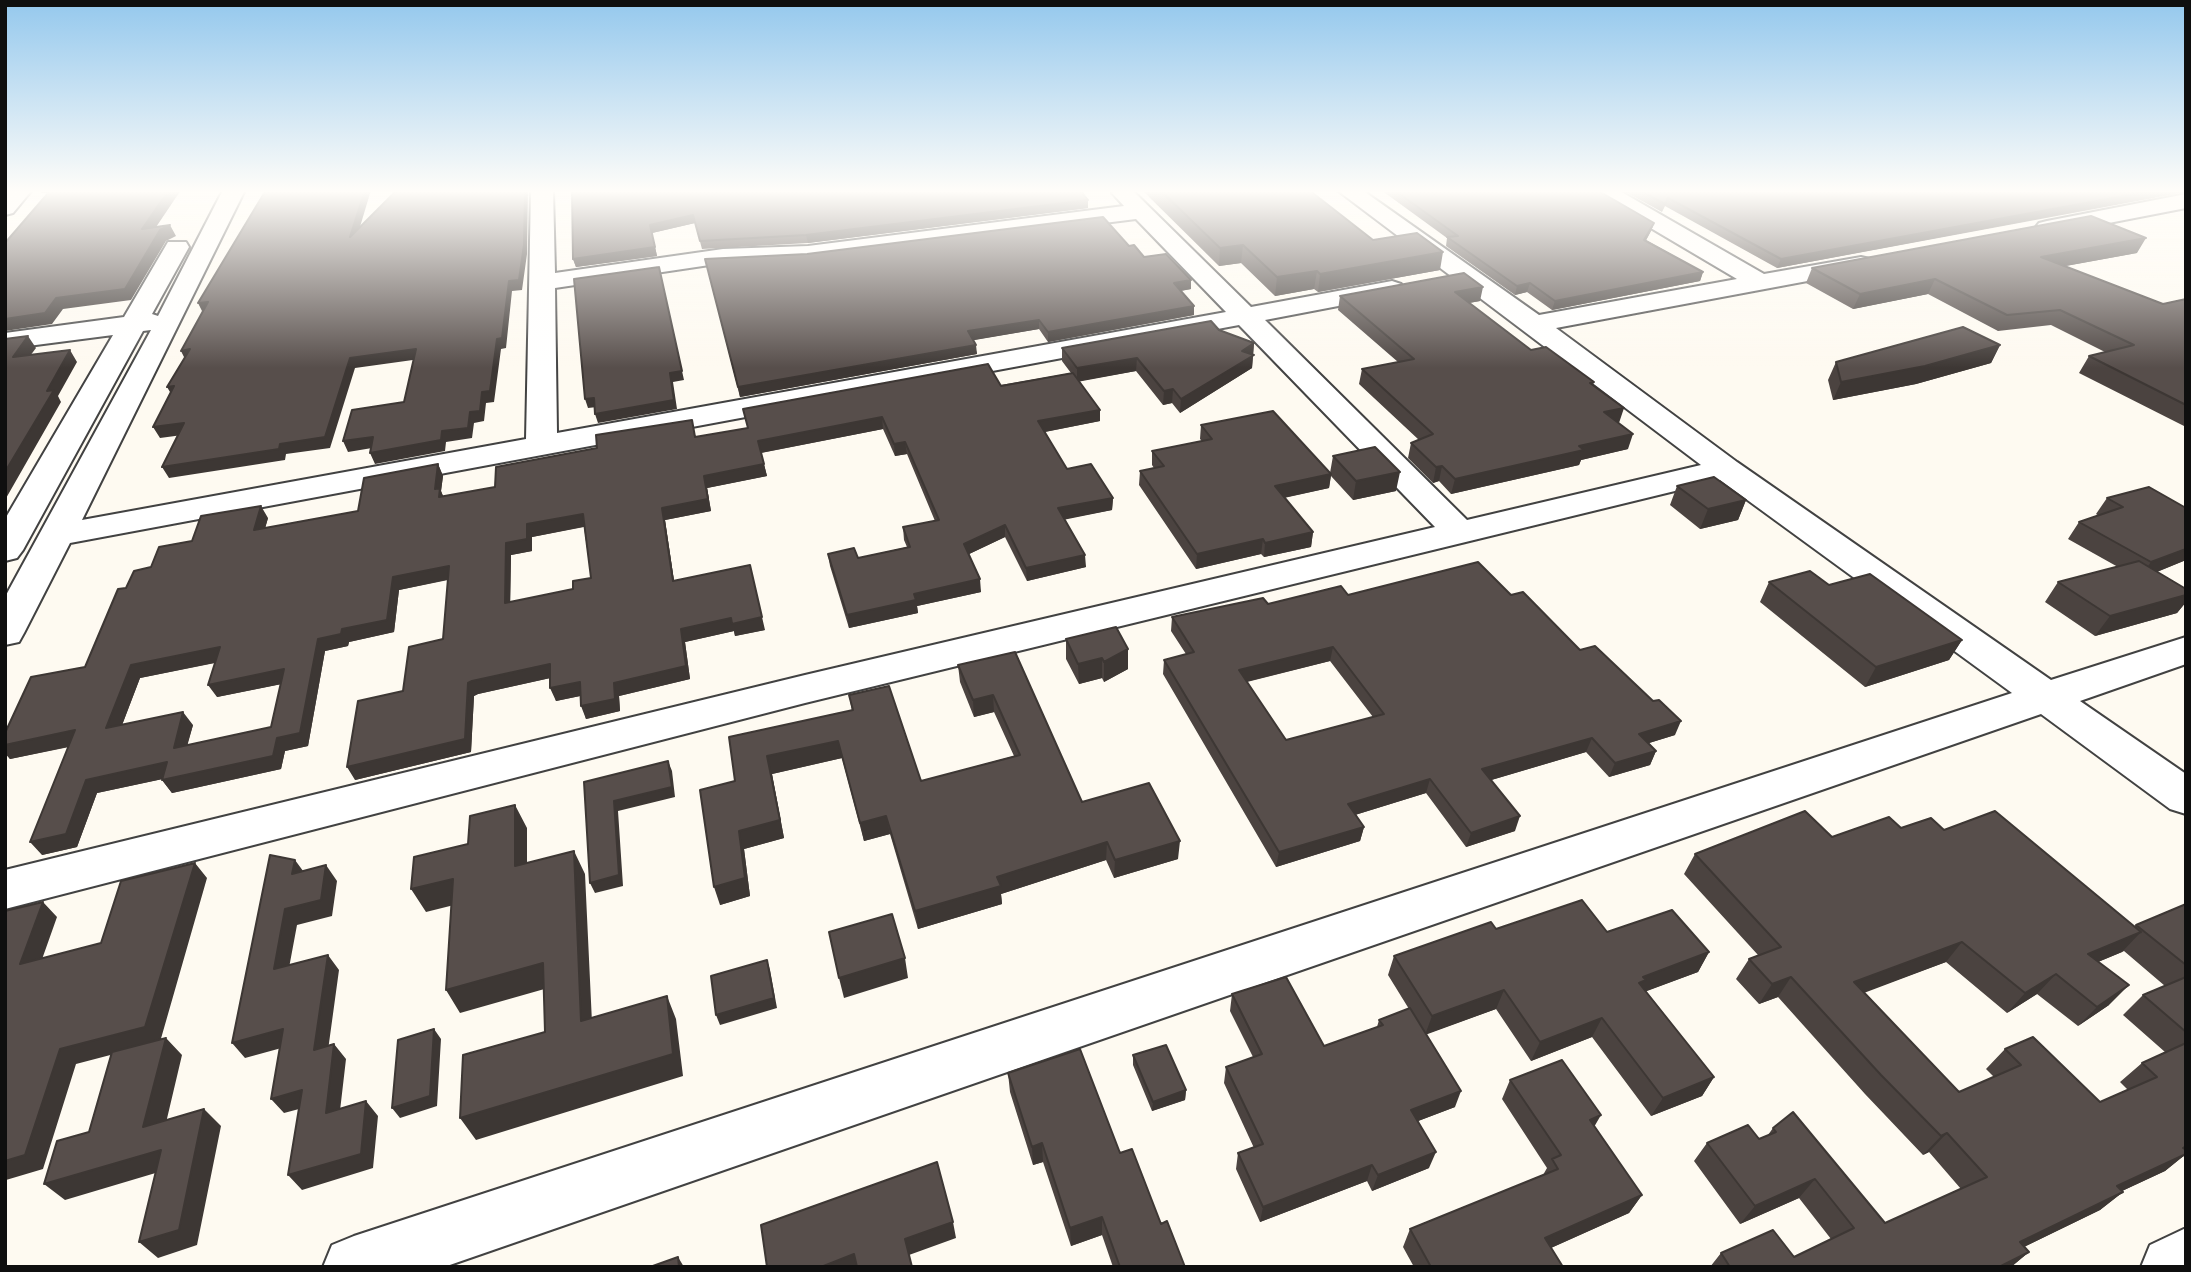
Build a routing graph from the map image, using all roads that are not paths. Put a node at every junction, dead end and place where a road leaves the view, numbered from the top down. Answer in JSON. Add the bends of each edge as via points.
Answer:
{"nodes":[{"id":1,"x":182,"y":249,"type":"edge"},
{"id":2,"x":197,"y":249,"type":"edge"},
{"id":3,"x":542,"y":249,"type":"edge"},
{"id":4,"x":837,"y":249,"type":"edge"},
{"id":5,"x":1179,"y":249,"type":"edge"},
{"id":6,"x":1429,"y":249,"type":"edge"},
{"id":7,"x":1704,"y":249,"type":"edge"},
{"id":8,"x":1884,"y":259,"type":"edge"},
{"id":9,"x":1466,"y":276,"type":"junction"},
{"id":10,"x":542,"y":282,"type":"junction"},
{"id":11,"x":1761,"y":283,"type":"junction"},
{"id":12,"x":1243,"y":315,"type":"junction"},
{"id":13,"x":1534,"y":324,"type":"junction"},
{"id":14,"x":147,"y":329,"type":"junction"},
{"id":15,"x":5,"y":341,"type":"edge"},
{"id":16,"x":5,"y":356,"type":"edge"},
{"id":17,"x":542,"y":443,"type":"junction"},
{"id":18,"x":1726,"y":469,"type":"junction"},
{"id":19,"x":1459,"y":532,"type":"junction"},
{"id":20,"x":55,"y":535,"type":"junction"},
{"id":21,"x":5,"y":550,"type":"edge"},
{"id":22,"x":5,"y":633,"type":"edge"},
{"id":23,"x":2186,"y":650,"type":"edge"},
{"id":24,"x":2050,"y":697,"type":"junction"},
{"id":25,"x":2186,"y":797,"type":"edge"},
{"id":26,"x":5,"y":890,"type":"edge"},
{"id":27,"x":2186,"y":1259,"type":"edge"},
{"id":28,"x":354,"y":1267,"type":"edge"},
{"id":29,"x":2172,"y":1267,"type":"edge"}],
"edges":[{"from":1,"to":14,"type":"street"},
{"from":2,"to":14,"type":"street"},
{"from":3,"to":10,"type":"street"},
{"from":4,"to":10,"type":"street","via":[[723,257]]},
{"from":5,"to":12,"type":"street"},
{"from":6,"to":9,"type":"street"},
{"from":7,"to":11,"type":"street"},
{"from":8,"to":11,"type":"street"},
{"from":9,"to":12,"type":"street"},
{"from":9,"to":13,"type":"street"},
{"from":10,"to":17,"type":"street"},
{"from":11,"to":13,"type":"street"},
{"from":12,"to":17,"type":"street"},
{"from":12,"to":19,"type":"street"},
{"from":13,"to":18,"type":"street"},
{"from":14,"to":15,"type":"street"},
{"from":14,"to":16,"type":"street"},
{"from":14,"to":20,"type":"street"},
{"from":14,"to":21,"type":"street"},
{"from":17,"to":20,"type":"street"},
{"from":18,"to":19,"type":"street"},
{"from":18,"to":24,"type":"street"},
{"from":19,"to":26,"type":"street","via":[[818,686]]},
{"from":20,"to":22,"type":"street"},
{"from":23,"to":24,"type":"street"},
{"from":24,"to":25,"type":"street"},
{"from":24,"to":28,"type":"street"},
{"from":27,"to":29,"type":"street"}]}
